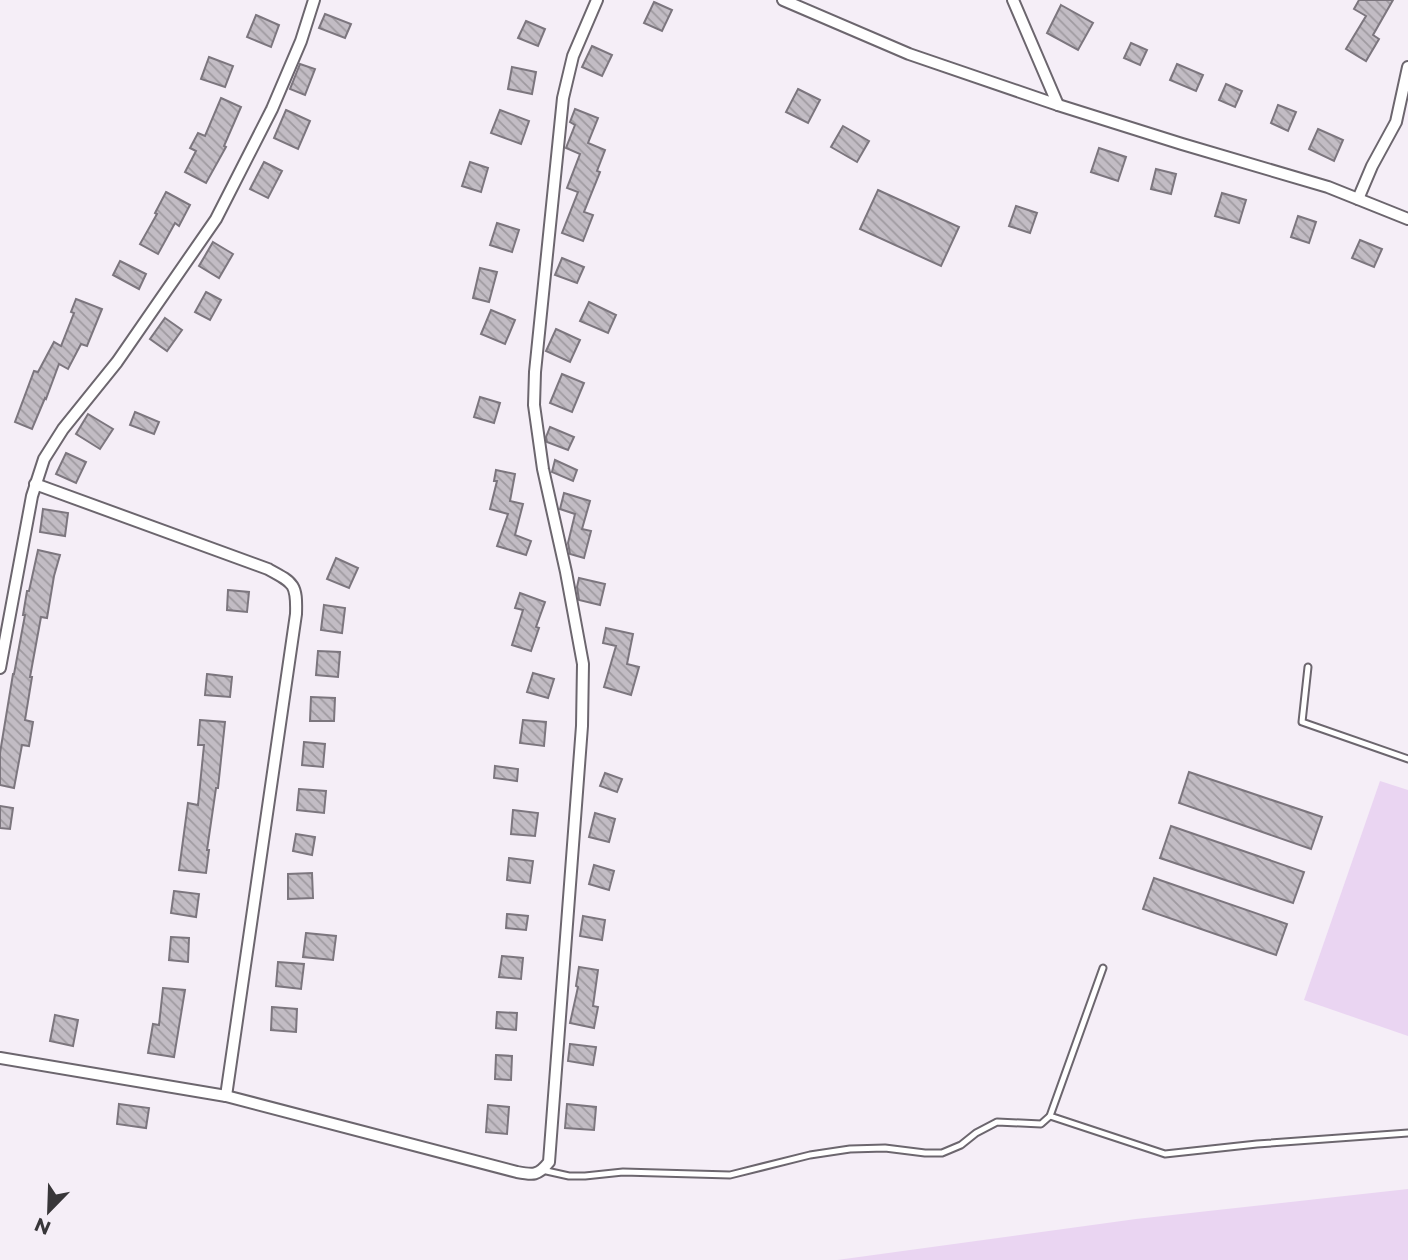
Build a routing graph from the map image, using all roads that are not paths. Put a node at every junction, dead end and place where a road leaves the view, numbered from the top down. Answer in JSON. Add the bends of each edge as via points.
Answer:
{"nodes":[{"id":1,"x":314,"y":0,"type":"edge"},
{"id":2,"x":597,"y":0,"type":"edge"},
{"id":3,"x":783,"y":0,"type":"edge"},
{"id":4,"x":1013,"y":0,"type":"edge"},
{"id":5,"x":1408,"y":67,"type":"edge"},
{"id":6,"x":1058,"y":106,"type":"junction"},
{"id":7,"x":1357,"y":199,"type":"junction"},
{"id":8,"x":1408,"y":219,"type":"edge"},
{"id":9,"x":35,"y":484,"type":"junction"},
{"id":10,"x":1308,"y":667,"type":"dead end"},
{"id":11,"x":0,"y":668,"type":"edge"},
{"id":12,"x":1408,"y":759,"type":"edge"},
{"id":13,"x":1103,"y":968,"type":"dead end"},
{"id":14,"x":0,"y":1058,"type":"edge"},
{"id":15,"x":226,"y":1096,"type":"junction"},
{"id":16,"x":1050,"y":1116,"type":"junction"},
{"id":17,"x":1408,"y":1133,"type":"edge"},
{"id":18,"x":542,"y":1170,"type":"junction"}],
"edges":[{"from":1,"to":9,"type":"street","via":[[272,109],[215,219],[117,362],[63,429]]},
{"from":2,"to":18,"type":"street","via":[[573,56],[563,98],[535,383],[543,470],[583,664],[551,1151]]},
{"from":3,"to":6,"type":"street","via":[[909,54]]},
{"from":4,"to":6,"type":"street"},
{"from":5,"to":7,"type":"street","via":[[1396,122]]},
{"from":6,"to":7,"type":"street"},
{"from":7,"to":8,"type":"street"},
{"from":9,"to":11,"type":"street"},
{"from":9,"to":15,"type":"street","via":[[268,569],[293,584],[296,614]]},
{"from":10,"to":12,"type":"lane","via":[[1302,722]]},
{"from":13,"to":16,"type":"lane"},
{"from":14,"to":15,"type":"street"},
{"from":15,"to":18,"type":"street","via":[[517,1172]]},
{"from":16,"to":17,"type":"lane","via":[[1165,1154]]},
{"from":16,"to":18,"type":"lane","via":[[1041,1124],[997,1122],[942,1153],[850,1149],[810,1154],[730,1175],[623,1172],[569,1176]]}]}
